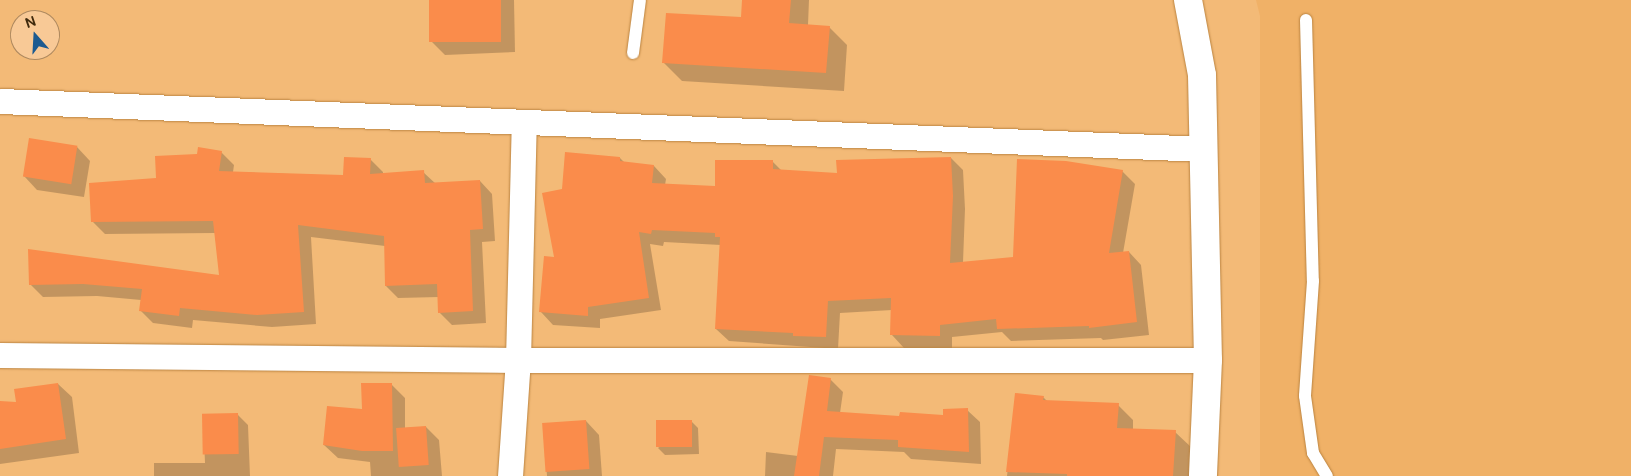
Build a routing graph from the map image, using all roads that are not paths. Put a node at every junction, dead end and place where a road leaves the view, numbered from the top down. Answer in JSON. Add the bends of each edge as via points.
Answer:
{"nodes":[{"id":1,"x":640,"y":0,"type":"edge"},
{"id":2,"x":1188,"y":0,"type":"edge"},
{"id":3,"x":1306,"y":20,"type":"dead end"},
{"id":4,"x":633,"y":53,"type":"dead end"},
{"id":5,"x":0,"y":101,"type":"edge"},
{"id":6,"x":524,"y":122,"type":"junction"},
{"id":7,"x":1204,"y":149,"type":"junction"},
{"id":8,"x":0,"y":355,"type":"edge"},
{"id":9,"x":518,"y":360,"type":"junction"},
{"id":10,"x":1208,"y":360,"type":"junction"},
{"id":11,"x":510,"y":476,"type":"edge"},
{"id":12,"x":1203,"y":476,"type":"edge"},
{"id":13,"x":1327,"y":476,"type":"edge"}],
"edges":[{"from":1,"to":4,"type":"lane"},
{"from":2,"to":7,"type":"main road","via":[[1202,75]]},
{"from":3,"to":13,"type":"lane","via":[[1313,281],[1305,396],[1313,453]]},
{"from":5,"to":6,"type":"street"},
{"from":6,"to":7,"type":"street"},
{"from":6,"to":9,"type":"street"},
{"from":7,"to":10,"type":"main road"},
{"from":8,"to":9,"type":"street"},
{"from":9,"to":10,"type":"street"},
{"from":9,"to":11,"type":"street"},
{"from":10,"to":12,"type":"main road"}]}
